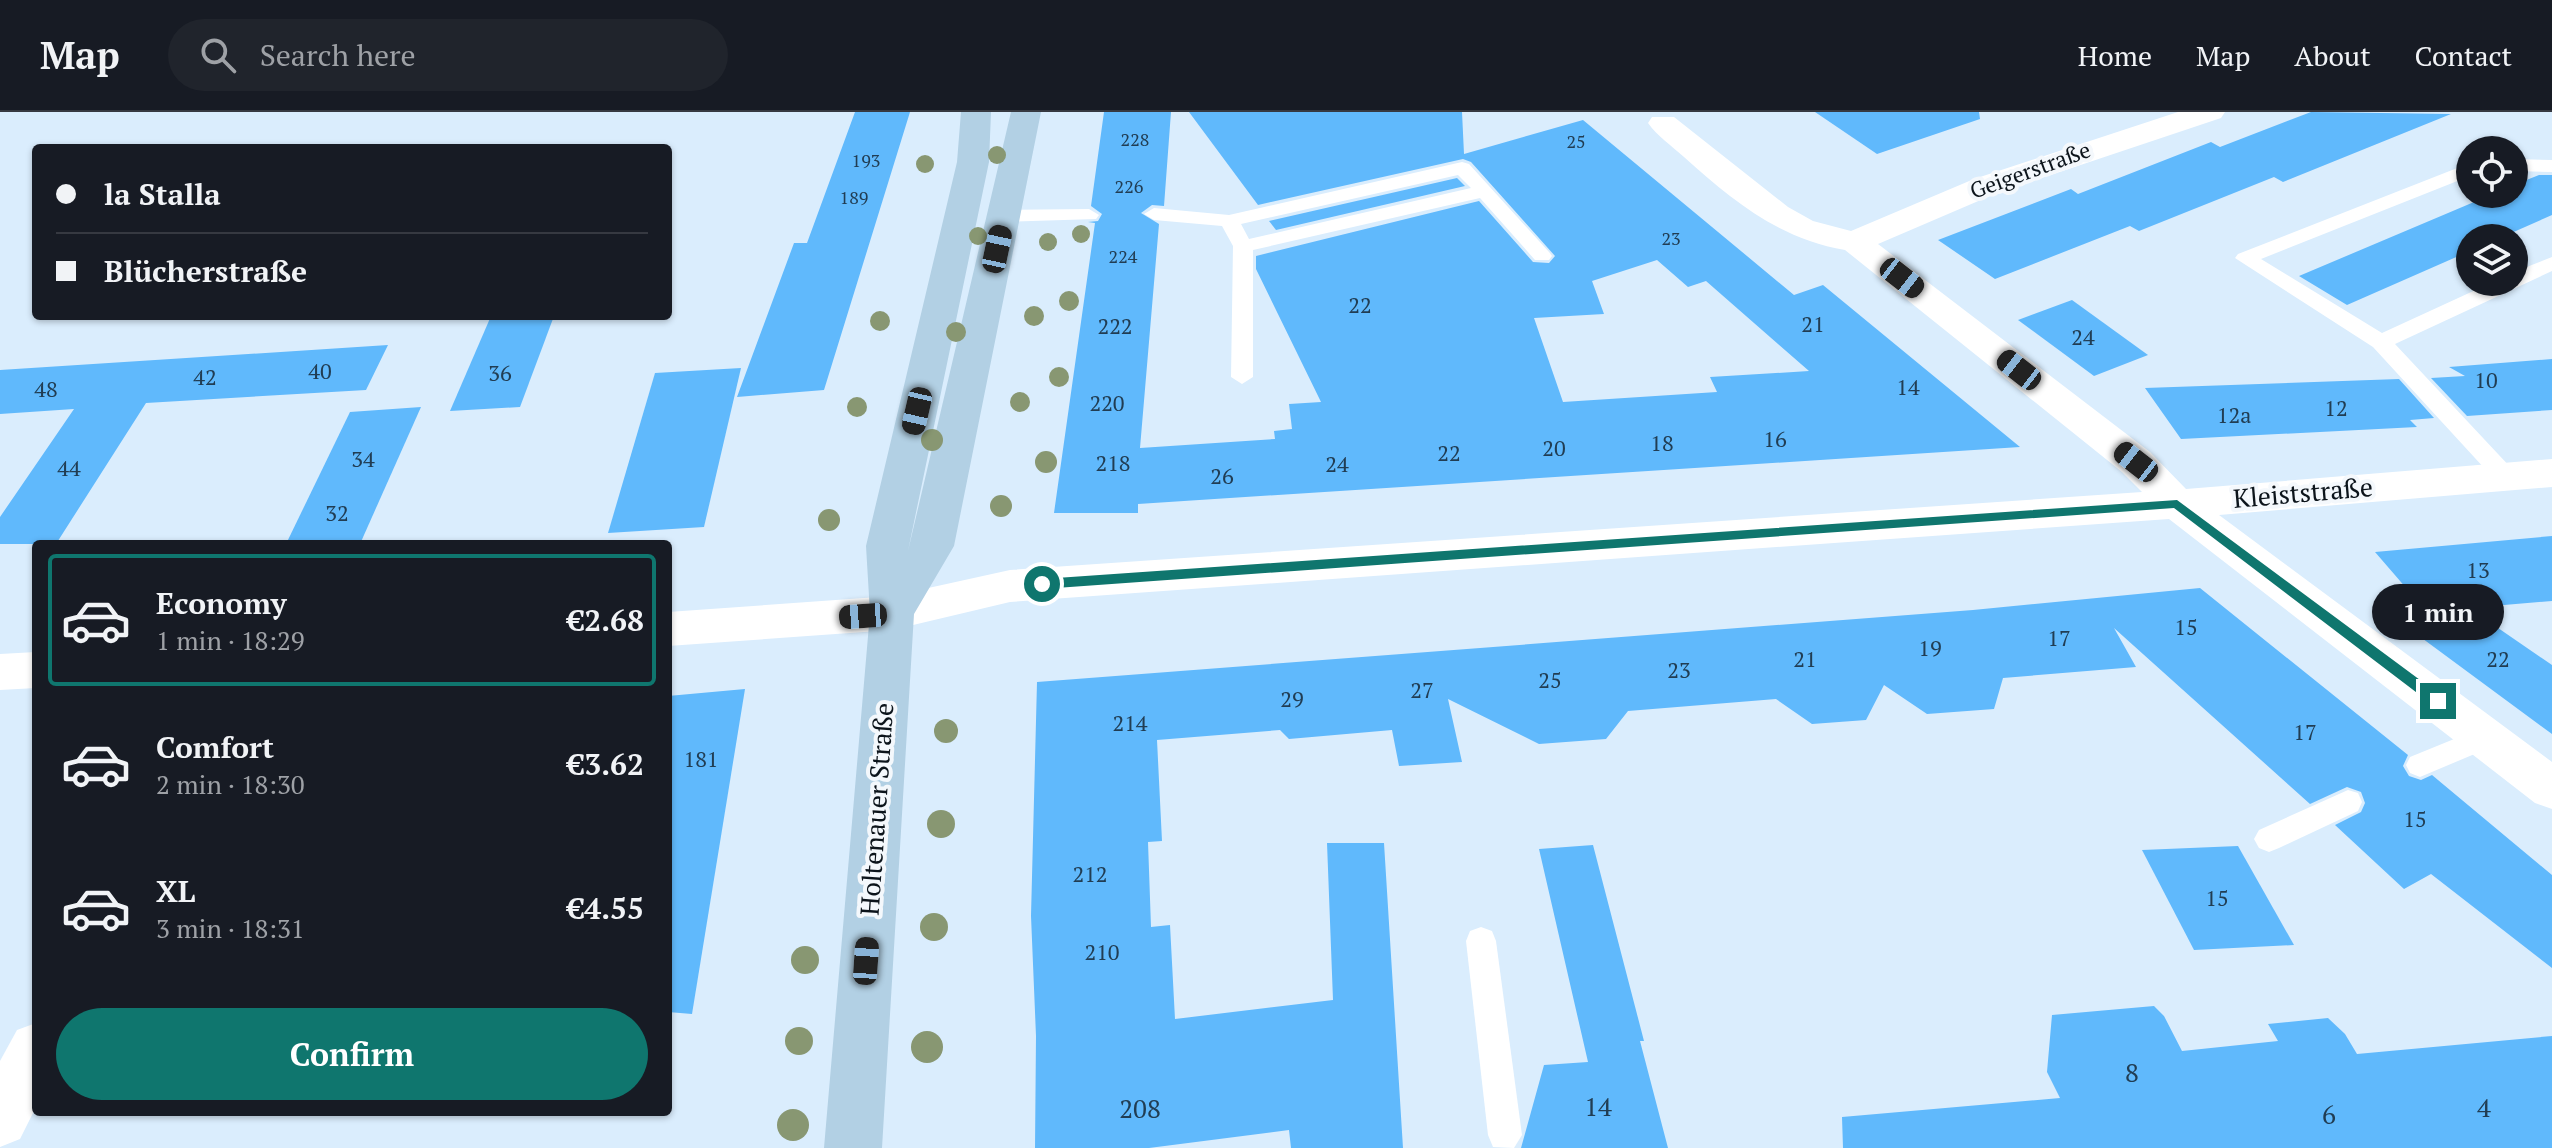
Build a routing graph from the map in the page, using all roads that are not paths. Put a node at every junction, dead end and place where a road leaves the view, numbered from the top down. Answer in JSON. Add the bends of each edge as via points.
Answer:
{"nodes":[{"id":1,"x":976,"y":112,"type":"edge"},
{"id":2,"x":1026,"y":112,"type":"edge"},
{"id":3,"x":2210,"y":112,"type":"edge"},
{"id":4,"x":1663,"y":123,"type":"dead end"},
{"id":5,"x":2528,"y":165,"type":"edge"},
{"id":6,"x":2552,"y":166,"type":"edge"},
{"id":7,"x":2456,"y":175,"type":"edge"},
{"id":8,"x":1484,"y":191,"type":"junction"},
{"id":9,"x":1154,"y":214,"type":"dead end"},
{"id":10,"x":1089,"y":215,"type":"dead end"},
{"id":11,"x":1004,"y":216,"type":"junction"},
{"id":12,"x":1229,"y":221,"type":"junction"},
{"id":13,"x":1855,"y":242,"type":"junction"},
{"id":14,"x":1243,"y":246,"type":"junction"},
{"id":15,"x":1542,"y":256,"type":"dead end"},
{"id":16,"x":2552,"y":263,"type":"edge"},
{"id":17,"x":2528,"y":274,"type":"edge"},
{"id":18,"x":2480,"y":296,"type":"edge"},
{"id":19,"x":2381,"y":342,"type":"junction"},
{"id":20,"x":1242,"y":377,"type":"dead end"},
{"id":21,"x":2552,"y":473,"type":"edge"},
{"id":22,"x":2505,"y":476,"type":"junction"},
{"id":23,"x":2177,"y":504,"type":"junction"},
{"id":24,"x":892,"y":613,"type":"junction"},
{"id":25,"x":672,"y":629,"type":"edge"},
{"id":26,"x":32,"y":670,"type":"edge"},
{"id":27,"x":0,"y":672,"type":"edge"},
{"id":28,"x":2486,"y":737,"type":"junction"},
{"id":29,"x":2420,"y":765,"type":"dead end"},
{"id":30,"x":2552,"y":789,"type":"edge"},
{"id":31,"x":2348,"y":802,"type":"dead end"},
{"id":32,"x":2269,"y":839,"type":"dead end"},
{"id":33,"x":1481,"y":941,"type":"dead end"},
{"id":34,"x":32,"y":1057,"type":"edge"},
{"id":35,"x":0,"y":1119,"type":"edge"},
{"id":36,"x":1505,"y":1135,"type":"dead end"},
{"id":37,"x":853,"y":1148,"type":"edge"}],
"edges":[{"from":1,"to":24,"type":"main road","name":"Holtenauer Straße","via":[[973,162],[887,546]]},
{"from":2,"to":11,"type":"main road","name":"Holtenauer Straße"},
{"from":3,"to":13,"type":"street","name":"Geigerstraße","via":[[1914,213]]},
{"from":4,"to":13,"type":"street","via":[[1781,219],[1827,240]]},
{"from":5,"to":6,"type":"lane"},
{"from":7,"to":19,"type":"lane","via":[[2245,258]]},
{"from":8,"to":12,"type":"lane","via":[[1462,168]]},
{"from":8,"to":14,"type":"lane"},
{"from":8,"to":15,"type":"lane"},
{"from":9,"to":12,"type":"lane"},
{"from":10,"to":11,"type":"lane"},
{"from":11,"to":24,"type":"main road","name":"Holtenauer Straße","via":[[933,546]]},
{"from":12,"to":14,"type":"lane"},
{"from":13,"to":23,"type":"street","via":[[2136,462]]},
{"from":14,"to":20,"type":"lane"},
{"from":16,"to":17,"type":"lane"},
{"from":18,"to":19,"type":"lane"},
{"from":19,"to":22,"type":"lane"},
{"from":21,"to":22,"type":"street","name":"Kleiststraße"},
{"from":22,"to":23,"type":"street","name":"Kleiststraße"},
{"from":23,"to":24,"type":"street","name":"Kleiststraße","via":[[1010,586]]},
{"from":23,"to":28,"type":"street"},
{"from":24,"to":25,"type":"street","name":"Kleiststraße"},
{"from":24,"to":37,"type":"main road","name":"Holtenauer Straße"},
{"from":26,"to":27,"type":"street"},
{"from":28,"to":29,"type":"lane"},
{"from":28,"to":30,"type":"street"},
{"from":31,"to":32,"type":"lane"},
{"from":33,"to":36,"type":"lane"},
{"from":34,"to":35,"type":"street"}]}
